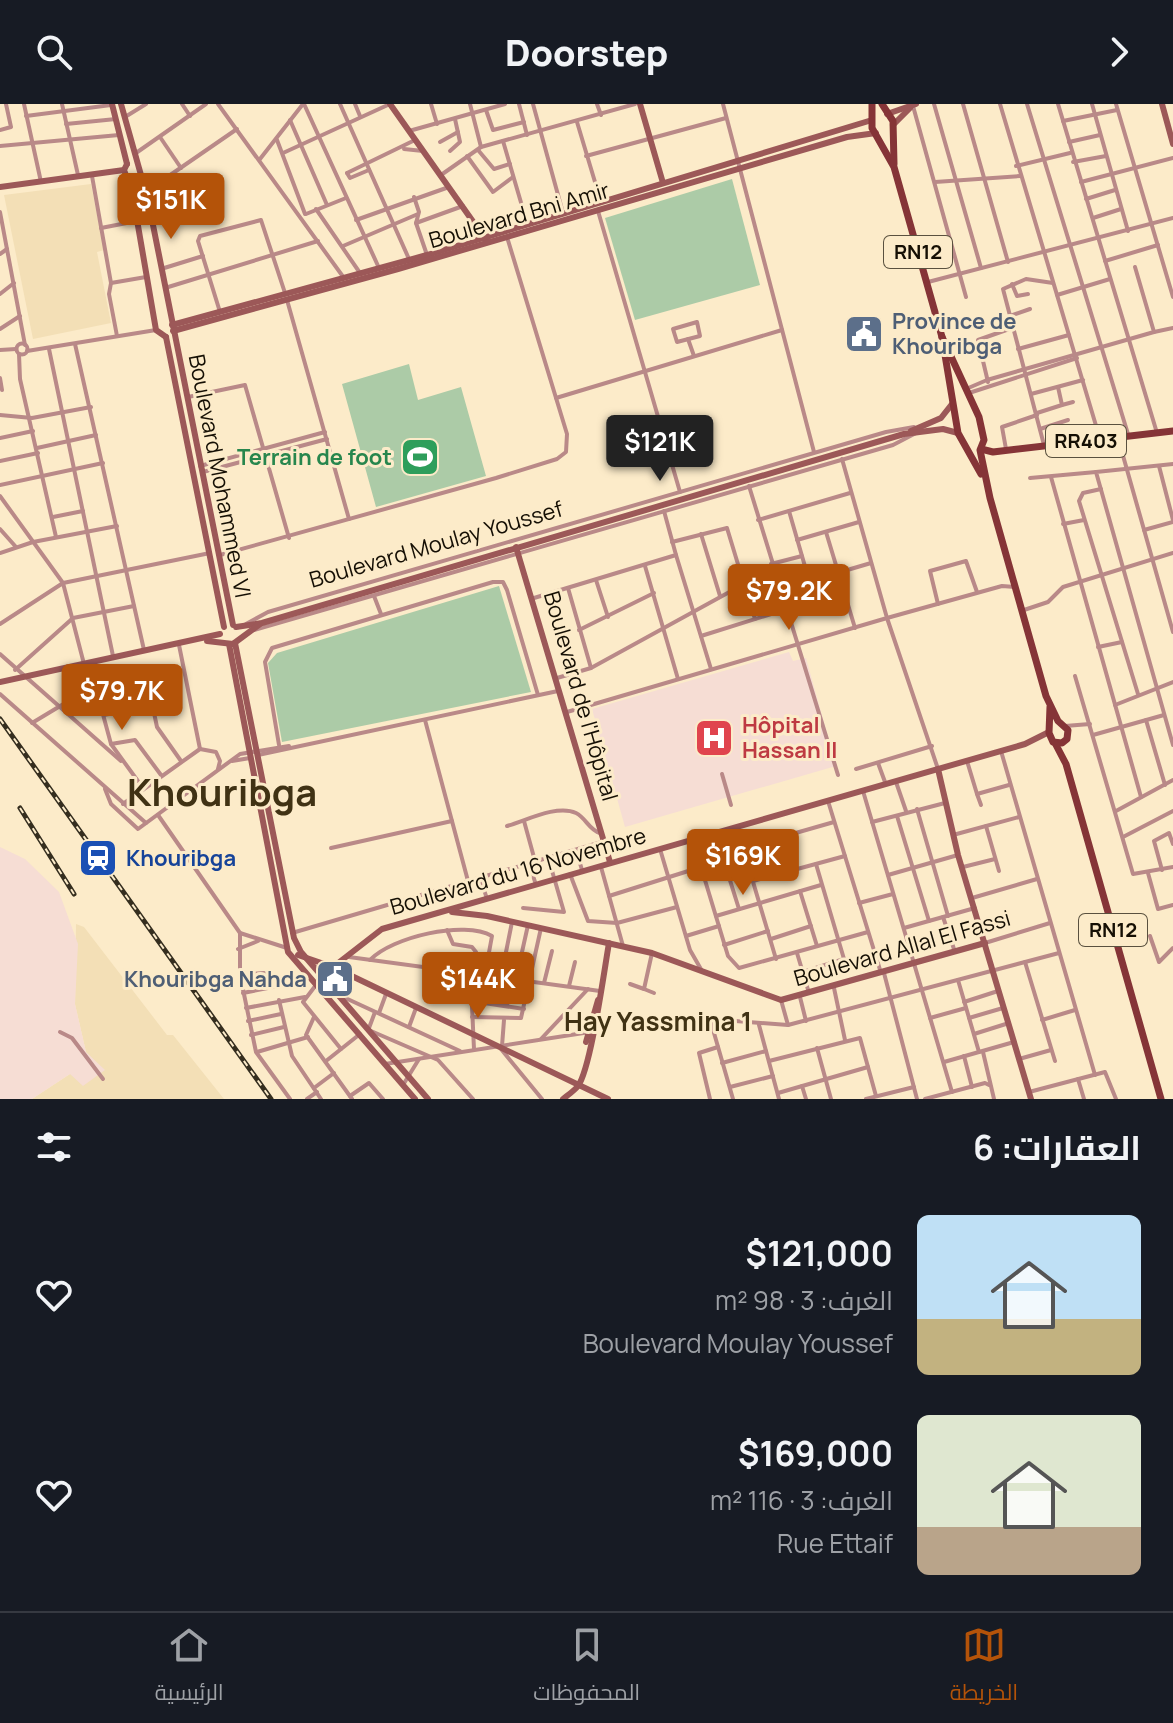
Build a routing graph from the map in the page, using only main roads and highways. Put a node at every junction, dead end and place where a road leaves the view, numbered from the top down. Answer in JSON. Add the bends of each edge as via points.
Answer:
{"nodes":[{"id":1,"x":112,"y":104,"type":"edge"},
{"id":2,"x":121,"y":104,"type":"edge"},
{"id":3,"x":390,"y":104,"type":"edge"},
{"id":4,"x":637,"y":104,"type":"edge"},
{"id":5,"x":872,"y":104,"type":"edge"},
{"id":6,"x":882,"y":104,"type":"edge"},
{"id":7,"x":1162,"y":104,"type":"edge"},
{"id":8,"x":914,"y":105,"type":"edge"},
{"id":9,"x":886,"y":114,"type":"junction"},
{"id":10,"x":873,"y":119,"type":"junction"},
{"id":11,"x":893,"y":126,"type":"junction"},
{"id":12,"x":877,"y":134,"type":"junction"},
{"id":13,"x":1173,"y":144,"type":"edge"},
{"id":14,"x":739,"y":165,"type":"junction"},
{"id":15,"x":137,"y":166,"type":"junction"},
{"id":16,"x":894,"y":167,"type":"junction"},
{"id":17,"x":126,"y":169,"type":"junction"},
{"id":18,"x":663,"y":183,"type":"junction"},
{"id":19,"x":0,"y":187,"type":"edge"},
{"id":20,"x":506,"y":234,"type":"junction"},
{"id":21,"x":486,"y":240,"type":"junction"},
{"id":22,"x":346,"y":281,"type":"junction"},
{"id":23,"x":286,"y":297,"type":"junction"},
{"id":24,"x":157,"y":327,"type":"junction"},
{"id":25,"x":171,"y":330,"type":"junction"},
{"id":26,"x":942,"y":337,"type":"junction"},
{"id":27,"x":967,"y":390,"type":"junction"},
{"id":28,"x":953,"y":393,"type":"junction"},
{"id":29,"x":952,"y":404,"type":"junction"},
{"id":30,"x":918,"y":430,"type":"junction"},
{"id":31,"x":1173,"y":431,"type":"edge"},
{"id":32,"x":958,"y":433,"type":"junction"},
{"id":33,"x":984,"y":440,"type":"junction"},
{"id":34,"x":981,"y":450,"type":"junction"},
{"id":35,"x":1002,"y":450,"type":"junction"},
{"id":36,"x":969,"y":451,"type":"junction"},
{"id":37,"x":990,"y":498,"type":"junction"},
{"id":38,"x":516,"y":547,"type":"junction"},
{"id":39,"x":214,"y":554,"type":"junction"},
{"id":40,"x":234,"y":626,"type":"junction"},
{"id":41,"x":247,"y":628,"type":"junction"},
{"id":42,"x":229,"y":638,"type":"junction"},
{"id":43,"x":0,"y":682,"type":"edge"},
{"id":44,"x":1050,"y":707,"type":"junction"},
{"id":45,"x":1065,"y":731,"type":"junction"},
{"id":46,"x":1051,"y":736,"type":"junction"},
{"id":47,"x":253,"y":753,"type":"junction"},
{"id":48,"x":1065,"y":760,"type":"junction"},
{"id":49,"x":938,"y":769,"type":"junction"},
{"id":50,"x":610,"y":862,"type":"junction"},
{"id":51,"x":487,"y":899,"type":"junction"},
{"id":52,"x":471,"y":904,"type":"junction"},
{"id":53,"x":444,"y":912,"type":"junction"},
{"id":54,"x":473,"y":914,"type":"junction"},
{"id":55,"x":486,"y":915,"type":"junction"},
{"id":56,"x":297,"y":943,"type":"junction"},
{"id":57,"x":609,"y":943,"type":"junction"},
{"id":58,"x":985,"y":943,"type":"junction"},
{"id":59,"x":288,"y":947,"type":"junction"},
{"id":60,"x":300,"y":955,"type":"junction"},
{"id":61,"x":333,"y":967,"type":"junction"},
{"id":62,"x":325,"y":979,"type":"junction"},
{"id":63,"x":577,"y":1085,"type":"junction"},
{"id":64,"x":1030,"y":1095,"type":"edge"},
{"id":65,"x":415,"y":1099,"type":"edge"},
{"id":66,"x":428,"y":1099,"type":"edge"},
{"id":67,"x":560,"y":1099,"type":"edge"},
{"id":68,"x":607,"y":1099,"type":"edge"},
{"id":69,"x":1161,"y":1099,"type":"edge"}],
"edges":[{"from":1,"to":17,"type":"main road"},
{"from":2,"to":15,"type":"main road","name":"Boulevard Mohammed VI"},
{"from":3,"to":21,"type":"main road"},
{"from":4,"to":18,"type":"main road"},
{"from":5,"to":10,"type":"main road","number":"RN12"},
{"from":6,"to":9,"type":"main road","number":"RN12"},
{"from":7,"to":13,"type":"main road"},
{"from":8,"to":9,"type":"main road"},
{"from":8,"to":11,"type":"main road"},
{"from":9,"to":10,"type":"main road"},
{"from":9,"to":11,"type":"main road","number":"RN12"},
{"from":10,"to":12,"type":"main road","number":"RN12"},
{"from":10,"to":14,"type":"main road","name":"Boulevard Bni Amir"},
{"from":11,"to":12,"type":"main road","via":[[885,135]]},
{"from":11,"to":16,"type":"main road","number":"RN12"},
{"from":12,"to":14,"type":"main road","name":"Boulevard Bni Amir"},
{"from":12,"to":16,"type":"main road","number":"RN12"},
{"from":14,"to":18,"type":"main road","name":"Boulevard Bni Amir"},
{"from":14,"to":20,"type":"main road","name":"Boulevard Bni Amir","via":[[598,211]]},
{"from":15,"to":17,"type":"main road"},
{"from":15,"to":17,"type":"main road","via":[[133,175]]},
{"from":15,"to":25,"type":"main road","name":"Boulevard Mohammed VI"},
{"from":16,"to":26,"type":"main road","number":"RN12"},
{"from":17,"to":19,"type":"main road"},
{"from":17,"to":24,"type":"main road"},
{"from":18,"to":20,"type":"main road","name":"Boulevard Bni Amir"},
{"from":20,"to":21,"type":"main road","name":"Boulevard Bni Amir"},
{"from":21,"to":22,"type":"main road","name":"Boulevard Bni Amir"},
{"from":21,"to":22,"type":"main road","name":"Boulevard Bni Amir"},
{"from":22,"to":23,"type":"main road","name":"Boulevard Bni Amir"},
{"from":23,"to":25,"type":"main road","name":"Boulevard Bni Amir"},
{"from":23,"to":25,"type":"main road","name":"Boulevard Bni Amir"},
{"from":24,"to":25,"type":"main road"},
{"from":24,"to":25,"type":"main road","via":[[162,320]]},
{"from":25,"to":39,"type":"main road","name":"Boulevard Mohammed VI"},
{"from":25,"to":39,"type":"main road","name":"Boulevard Mohammed VI"},
{"from":26,"to":27,"type":"main road","number":"RN12"},
{"from":26,"to":28,"type":"main road","number":"RN12"},
{"from":27,"to":28,"type":"main road"},
{"from":27,"to":33,"type":"main road","number":"RN12"},
{"from":28,"to":29,"type":"main road","number":"RN12"},
{"from":29,"to":30,"type":"main road","via":[[941,418]]},
{"from":29,"to":32,"type":"main road","number":"RN12"},
{"from":30,"to":32,"type":"main road"},
{"from":30,"to":38,"type":"main road","name":"Boulevard Moulay Youssef"},
{"from":31,"to":35,"type":"main road","number":"RR403"},
{"from":32,"to":36,"type":"main road","number":"RN12"},
{"from":33,"to":34,"type":"main road"},
{"from":33,"to":35,"type":"main road"},
{"from":34,"to":35,"type":"main road","number":"RR403"},
{"from":34,"to":36,"type":"main road"},
{"from":34,"to":37,"type":"main road","number":"RN12"},
{"from":36,"to":37,"type":"main road","number":"RN12"},
{"from":37,"to":44,"type":"main road","number":"RN12"},
{"from":38,"to":41,"type":"main road","name":"Boulevard Moulay Youssef"},
{"from":38,"to":50,"type":"main road","name":"Boulevard de l'Hôpital"},
{"from":39,"to":40,"type":"main road","name":"Boulevard Mohammed VI"},
{"from":39,"to":42,"type":"main road","name":"Boulevard Mohammed VI"},
{"from":40,"to":41,"type":"main road","name":"Boulevard Moulay Youssef"},
{"from":40,"to":42,"type":"main road","name":"Boulevard Moulay Youssef"},
{"from":40,"to":42,"type":"main road","name":"Boulevard Mohammed VI"},
{"from":41,"to":42,"type":"main road","name":"Boulevard Moulay Youssef"},
{"from":42,"to":43,"type":"main road"},
{"from":42,"to":47,"type":"main road","name":"Boulevard Mohammed VI"},
{"from":44,"to":45,"type":"main road","number":"RN12"},
{"from":44,"to":46,"type":"main road","number":"RN12"},
{"from":45,"to":46,"type":"main road"},
{"from":45,"to":46,"type":"main road"},
{"from":45,"to":48,"type":"main road","number":"RN12"},
{"from":46,"to":48,"type":"main road","number":"RN12"},
{"from":46,"to":49,"type":"main road","name":"Boulevard du 16 Novembre"},
{"from":47,"to":56,"type":"main road","name":"Boulevard Mohammed VI"},
{"from":47,"to":59,"type":"main road","name":"Boulevard Mohammed VI"},
{"from":48,"to":69,"type":"main road","number":"RN12"},
{"from":49,"to":50,"type":"main road","name":"Boulevard du 16 Novembre"},
{"from":49,"to":58,"type":"main road"},
{"from":50,"to":51,"type":"main road","name":"Boulevard du 16 Novembre"},
{"from":51,"to":52,"type":"main road","name":"Boulevard du 16 Novembre"},
{"from":51,"to":55,"type":"main road"},
{"from":52,"to":53,"type":"main road","name":"Boulevard du 16 Novembre"},
{"from":52,"to":54,"type":"main road"},
{"from":52,"to":55,"type":"main road"},
{"from":53,"to":54,"type":"main road","name":"Boulevard Allal El Fassi"},
{"from":53,"to":61,"type":"main road","name":"Boulevard du 16 Novembre","via":[[374,933]]},
{"from":54,"to":55,"type":"main road","name":"Boulevard Allal El Fassi"},
{"from":55,"to":57,"type":"main road","name":"Boulevard Allal El Fassi"},
{"from":56,"to":59,"type":"main road"},
{"from":56,"to":60,"type":"main road","name":"Boulevard Mohammed VI"},
{"from":57,"to":58,"type":"main road","name":"Boulevard Allal El Fassi","via":[[652,953],[781,1000]]},
{"from":57,"to":63,"type":"main road"},
{"from":58,"to":64,"type":"main road"},
{"from":59,"to":60,"type":"main road"},
{"from":60,"to":61,"type":"main road"},
{"from":60,"to":62,"type":"main road"},
{"from":60,"to":65,"type":"main road","via":[[318,984]]},
{"from":61,"to":62,"type":"main road"},
{"from":61,"to":63,"type":"main road"},
{"from":62,"to":66,"type":"main road"},
{"from":63,"to":67,"type":"main road"},
{"from":63,"to":68,"type":"main road"}]}
